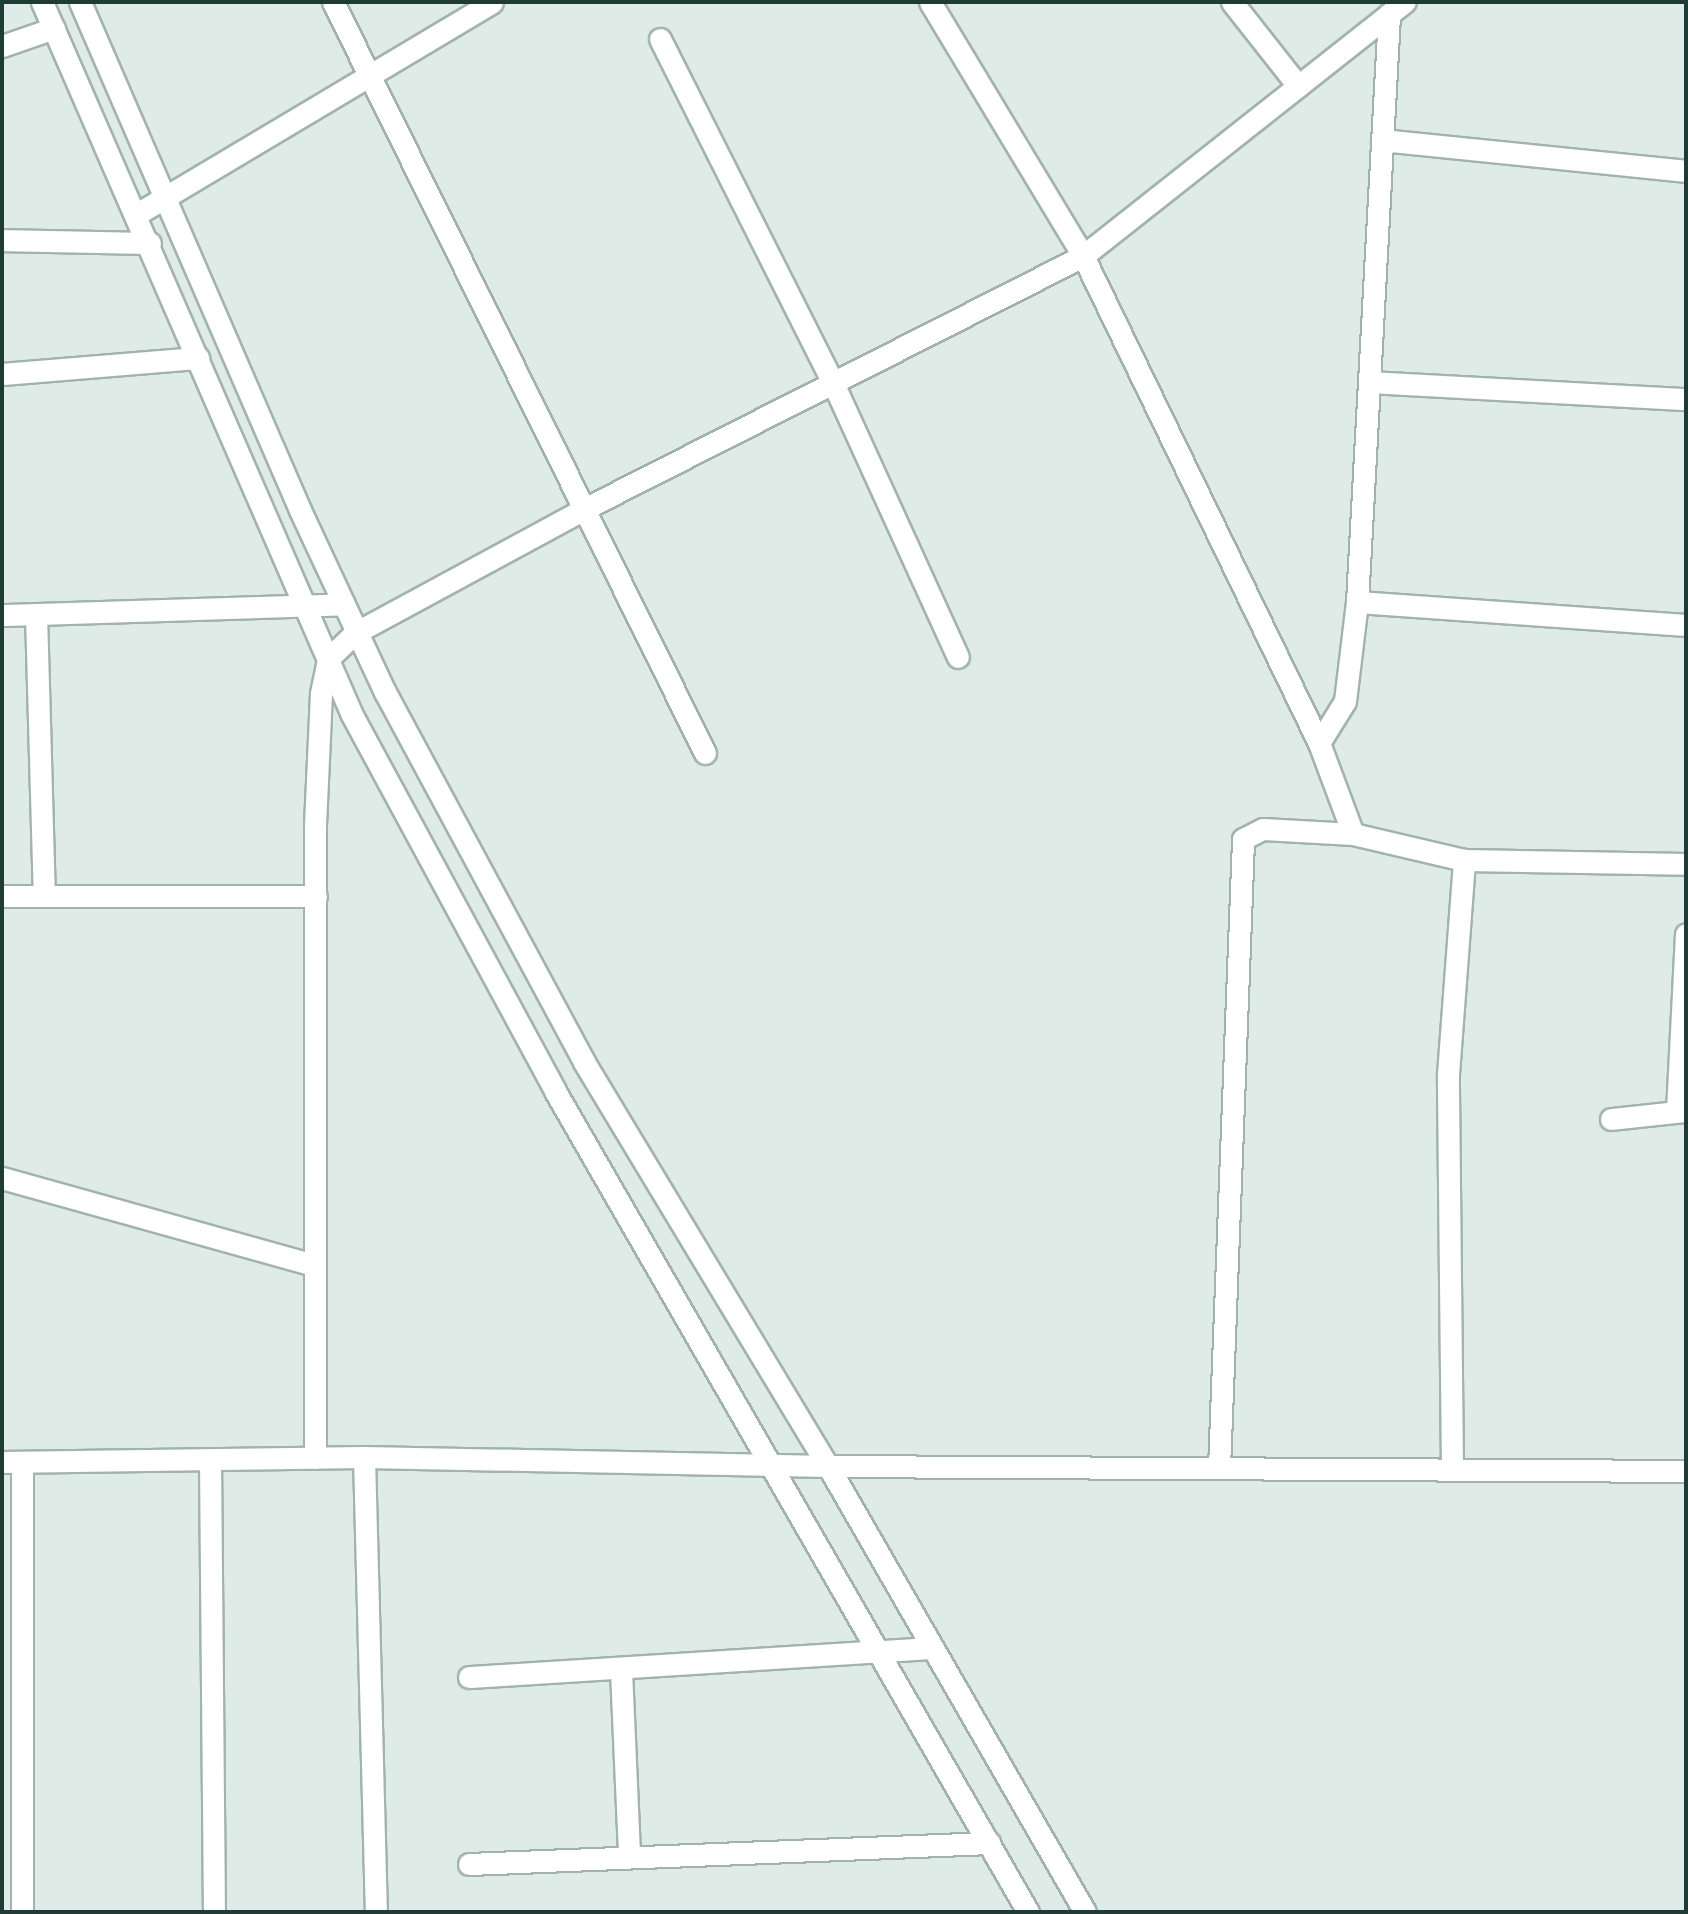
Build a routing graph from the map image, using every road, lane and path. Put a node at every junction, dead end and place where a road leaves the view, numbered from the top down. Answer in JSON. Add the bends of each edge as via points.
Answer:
{"nodes":[{"id":1,"x":42,"y":2,"type":"edge"},
{"id":2,"x":80,"y":2,"type":"edge"},
{"id":3,"x":332,"y":2,"type":"edge"},
{"id":4,"x":492,"y":2,"type":"edge"},
{"id":5,"x":930,"y":2,"type":"edge"},
{"id":6,"x":1232,"y":2,"type":"edge"},
{"id":7,"x":1397,"y":8,"type":"edge"},
{"id":8,"x":54,"y":28,"type":"junction"},
{"id":9,"x":660,"y":39,"type":"dead end"},
{"id":10,"x":2,"y":46,"type":"edge"},
{"id":11,"x":370,"y":76,"type":"junction"},
{"id":12,"x":1298,"y":86,"type":"junction"},
{"id":13,"x":1382,"y":140,"type":"junction"},
{"id":14,"x":1686,"y":172,"type":"edge"},
{"id":15,"x":165,"y":200,"type":"junction"},
{"id":16,"x":137,"y":214,"type":"junction"},
{"id":17,"x":2,"y":240,"type":"edge"},
{"id":18,"x":150,"y":243,"type":"junction"},
{"id":19,"x":1083,"y":256,"type":"junction"},
{"id":20,"x":198,"y":358,"type":"junction"},
{"id":21,"x":2,"y":374,"type":"edge"},
{"id":22,"x":1370,"y":382,"type":"junction"},
{"id":23,"x":833,"y":383,"type":"junction"},
{"id":24,"x":1686,"y":399,"type":"edge"},
{"id":25,"x":584,"y":509,"type":"junction"},
{"id":26,"x":1357,"y":602,"type":"junction"},
{"id":27,"x":344,"y":604,"type":"junction"},
{"id":28,"x":303,"y":607,"type":"junction"},
{"id":29,"x":36,"y":614,"type":"junction"},
{"id":30,"x":2,"y":615,"type":"edge"},
{"id":31,"x":1686,"y":625,"type":"edge"},
{"id":32,"x":355,"y":633,"type":"junction"},
{"id":33,"x":958,"y":657,"type":"dead end"},
{"id":34,"x":328,"y":660,"type":"junction"},
{"id":35,"x":1319,"y":743,"type":"junction"},
{"id":36,"x":705,"y":753,"type":"dead end"},
{"id":37,"x":1353,"y":834,"type":"junction"},
{"id":38,"x":1464,"y":860,"type":"junction"},
{"id":39,"x":1686,"y":864,"type":"edge"},
{"id":40,"x":44,"y":895,"type":"junction"},
{"id":41,"x":2,"y":896,"type":"edge"},
{"id":42,"x":316,"y":896,"type":"junction"},
{"id":43,"x":1686,"y":934,"type":"edge"},
{"id":44,"x":1682,"y":1111,"type":"edge"},
{"id":45,"x":1611,"y":1119,"type":"dead end"},
{"id":46,"x":2,"y":1178,"type":"edge"},
{"id":47,"x":313,"y":1265,"type":"junction"},
{"id":48,"x":365,"y":1457,"type":"junction"},
{"id":49,"x":315,"y":1458,"type":"junction"},
{"id":50,"x":210,"y":1459,"type":"junction"},
{"id":51,"x":12,"y":1462,"type":"edge"},
{"id":52,"x":770,"y":1465,"type":"junction"},
{"id":53,"x":828,"y":1466,"type":"junction"},
{"id":54,"x":1219,"y":1468,"type":"junction"},
{"id":55,"x":1452,"y":1469,"type":"junction"},
{"id":56,"x":1686,"y":1471,"type":"edge"},
{"id":57,"x":932,"y":1647,"type":"junction"},
{"id":58,"x":878,"y":1652,"type":"junction"},
{"id":59,"x":621,"y":1670,"type":"junction"},
{"id":60,"x":469,"y":1677,"type":"dead end"},
{"id":61,"x":990,"y":1843,"type":"junction"},
{"id":62,"x":629,"y":1856,"type":"junction"},
{"id":63,"x":469,"y":1864,"type":"dead end"},
{"id":64,"x":22,"y":1912,"type":"edge"},
{"id":65,"x":214,"y":1912,"type":"edge"},
{"id":66,"x":376,"y":1912,"type":"edge"},
{"id":67,"x":1028,"y":1912,"type":"edge"},
{"id":68,"x":1085,"y":1912,"type":"edge"}],
"edges":[{"from":1,"to":8,"type":"street"},
{"from":2,"to":15,"type":"street"},
{"from":3,"to":11,"type":"street"},
{"from":4,"to":11,"type":"street"},
{"from":5,"to":19,"type":"street"},
{"from":6,"to":12,"type":"street"},
{"from":7,"to":12,"type":"street"},
{"from":7,"to":13,"type":"street"},
{"from":8,"to":10,"type":"street"},
{"from":8,"to":16,"type":"street"},
{"from":9,"to":23,"type":"street"},
{"from":11,"to":15,"type":"street"},
{"from":11,"to":25,"type":"street"},
{"from":12,"to":19,"type":"street"},
{"from":13,"to":14,"type":"street"},
{"from":13,"to":22,"type":"street"},
{"from":15,"to":16,"type":"street"},
{"from":15,"to":27,"type":"street"},
{"from":16,"to":18,"type":"street"},
{"from":17,"to":18,"type":"street"},
{"from":18,"to":20,"type":"street"},
{"from":19,"to":23,"type":"street"},
{"from":19,"to":35,"type":"street"},
{"from":20,"to":21,"type":"street"},
{"from":20,"to":28,"type":"street"},
{"from":22,"to":24,"type":"street"},
{"from":22,"to":26,"type":"street"},
{"from":23,"to":25,"type":"street"},
{"from":23,"to":33,"type":"street"},
{"from":25,"to":32,"type":"street"},
{"from":25,"to":36,"type":"street"},
{"from":26,"to":31,"type":"street"},
{"from":26,"to":35,"type":"street","via":[[1345,701]]},
{"from":27,"to":28,"type":"street"},
{"from":27,"to":32,"type":"street"},
{"from":28,"to":29,"type":"street"},
{"from":28,"to":34,"type":"street"},
{"from":29,"to":30,"type":"street"},
{"from":29,"to":40,"type":"street"},
{"from":32,"to":34,"type":"street"},
{"from":32,"to":53,"type":"street","via":[[584,1062]]},
{"from":34,"to":42,"type":"street","via":[[321,693]]},
{"from":34,"to":52,"type":"street","via":[[352,715],[548,1078]]},
{"from":35,"to":37,"type":"street"},
{"from":37,"to":38,"type":"street"},
{"from":37,"to":54,"type":"street","via":[[1263,829],[1252,832],[1240,849]]},
{"from":38,"to":39,"type":"street"},
{"from":38,"to":55,"type":"street","via":[[1448,1074]]},
{"from":40,"to":41,"type":"street"},
{"from":40,"to":42,"type":"street"},
{"from":42,"to":47,"type":"street"},
{"from":43,"to":44,"type":"street"},
{"from":44,"to":45,"type":"street"},
{"from":46,"to":47,"type":"street"},
{"from":47,"to":49,"type":"street"},
{"from":48,"to":49,"type":"street"},
{"from":48,"to":52,"type":"street"},
{"from":48,"to":66,"type":"street"},
{"from":49,"to":50,"type":"street"},
{"from":50,"to":51,"type":"street"},
{"from":50,"to":65,"type":"street"},
{"from":51,"to":64,"type":"street"},
{"from":52,"to":53,"type":"street"},
{"from":52,"to":58,"type":"street"},
{"from":53,"to":54,"type":"street"},
{"from":53,"to":57,"type":"street"},
{"from":54,"to":55,"type":"street"},
{"from":55,"to":56,"type":"street"},
{"from":57,"to":58,"type":"street"},
{"from":57,"to":68,"type":"street"},
{"from":58,"to":59,"type":"street"},
{"from":58,"to":61,"type":"street"},
{"from":59,"to":60,"type":"street"},
{"from":59,"to":62,"type":"street"},
{"from":61,"to":62,"type":"street"},
{"from":61,"to":67,"type":"street"},
{"from":62,"to":63,"type":"street"}]}
